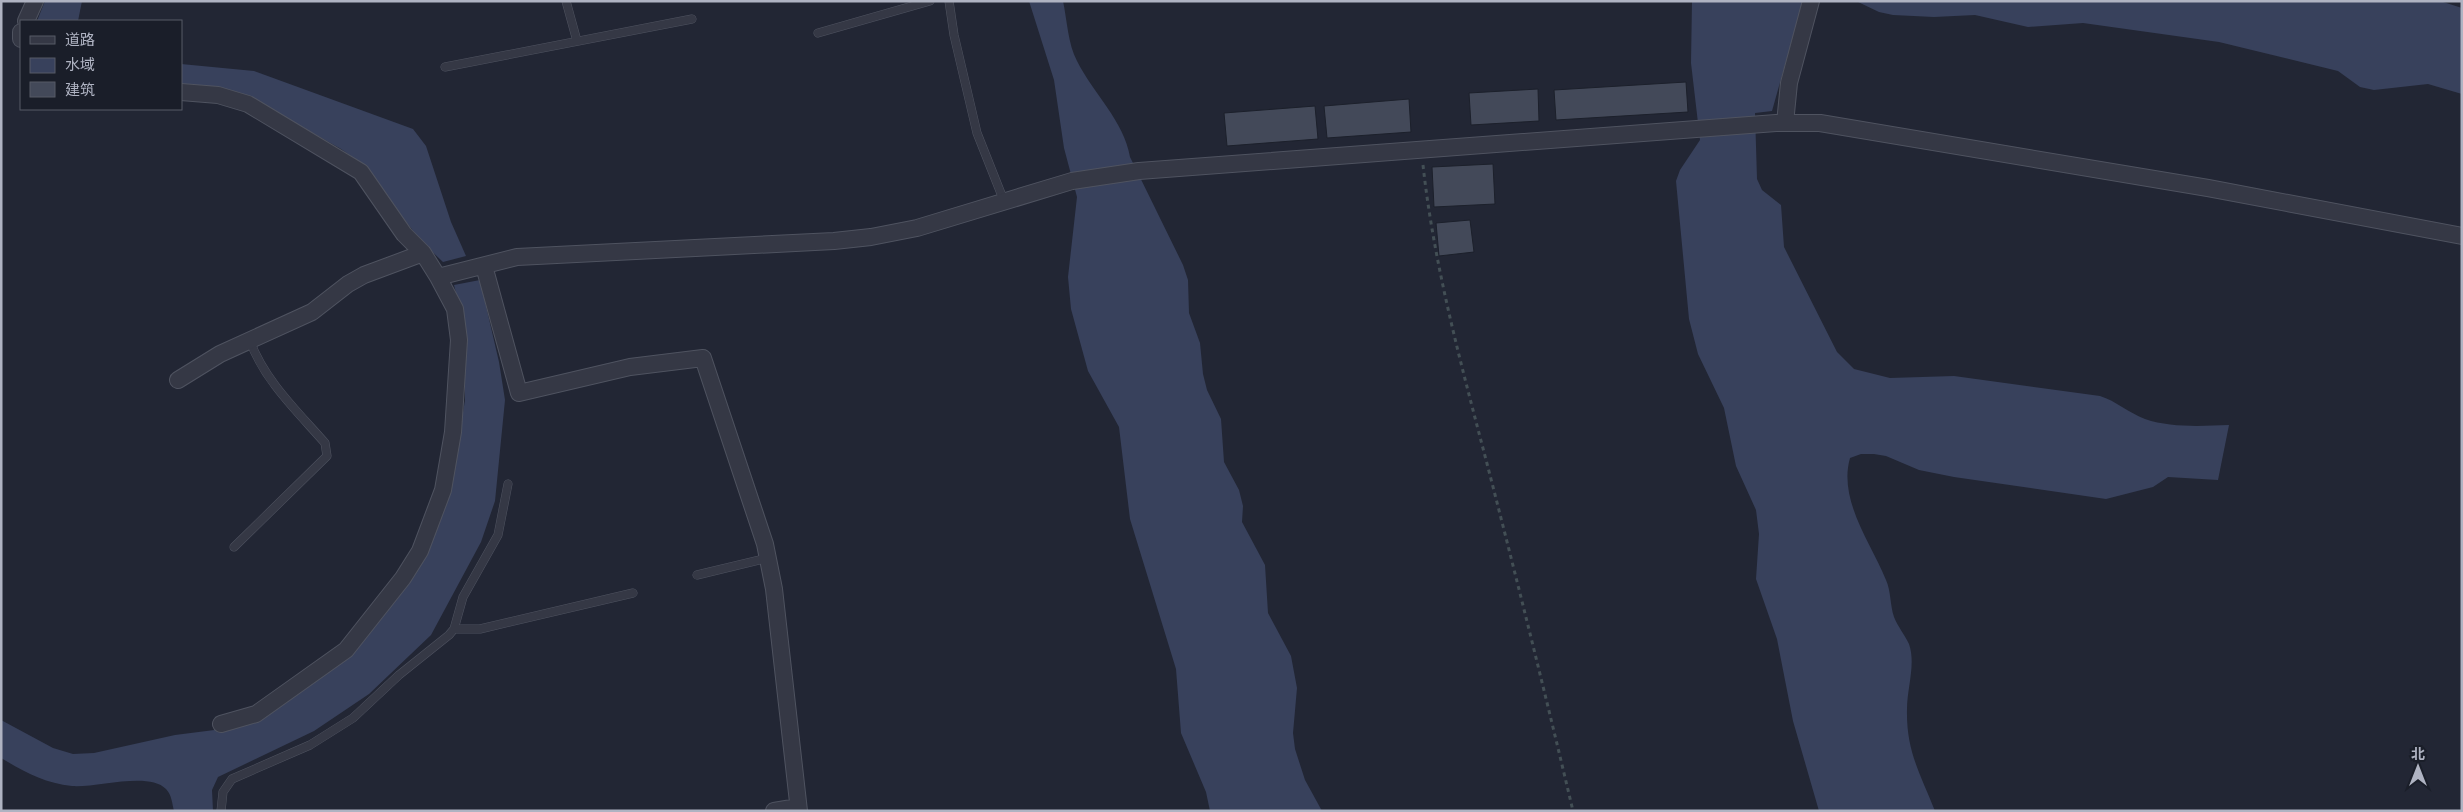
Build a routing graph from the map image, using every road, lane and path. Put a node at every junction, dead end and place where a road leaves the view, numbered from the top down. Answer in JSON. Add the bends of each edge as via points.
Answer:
{"nodes":[{"id":1,"x":35,"y":1,"type":"edge"},
{"id":2,"x":566,"y":1,"type":"edge"},
{"id":3,"x":930,"y":1,"type":"edge"},
{"id":4,"x":949,"y":1,"type":"edge"},
{"id":5,"x":1812,"y":1,"type":"edge"},
{"id":6,"x":692,"y":19,"type":"dead end"},
{"id":7,"x":26,"y":20,"type":"edge"},
{"id":8,"x":818,"y":33,"type":"dead end"},
{"id":9,"x":577,"y":41,"type":"junction"},
{"id":10,"x":445,"y":67,"type":"dead end"},
{"id":11,"x":182,"y":92,"type":"edge"},
{"id":12,"x":1780,"y":123,"type":"junction"},
{"id":13,"x":1421,"y":150,"type":"junction"},
{"id":14,"x":1004,"y":201,"type":"junction"},
{"id":15,"x":2462,"y":236,"type":"edge"},
{"id":16,"x":423,"y":253,"type":"junction"},
{"id":17,"x":484,"y":266,"type":"junction"},
{"id":18,"x":438,"y":277,"type":"junction"},
{"id":19,"x":250,"y":341,"type":"junction"},
{"id":20,"x":178,"y":380,"type":"dead end"},
{"id":21,"x":508,"y":484,"type":"dead end"},
{"id":22,"x":234,"y":547,"type":"dead end"},
{"id":23,"x":768,"y":558,"type":"junction"},
{"id":24,"x":697,"y":575,"type":"dead end"},
{"id":25,"x":633,"y":593,"type":"dead end"},
{"id":26,"x":454,"y":629,"type":"junction"},
{"id":27,"x":221,"y":724,"type":"dead end"},
{"id":28,"x":798,"y":809,"type":"edge"},
{"id":29,"x":221,"y":811,"type":"edge"},
{"id":30,"x":774,"y":811,"type":"edge"},
{"id":31,"x":1573,"y":811,"type":"edge"}],
"edges":[{"from":1,"to":7,"type":"street"},
{"from":2,"to":9,"type":"lane"},
{"from":3,"to":8,"type":"lane"},
{"from":4,"to":14,"type":"lane","via":[[977,133]]},
{"from":5,"to":12,"type":"street"},
{"from":6,"to":9,"type":"lane"},
{"from":9,"to":10,"type":"lane"},
{"from":11,"to":16,"type":"street","via":[[218,95],[248,104],[361,172],[404,234]]},
{"from":12,"to":13,"type":"street"},
{"from":12,"to":15,"type":"street","via":[[1820,123],[2208,188]]},
{"from":13,"to":14,"type":"street","via":[[1139,171],[1072,181]]},
{"from":13,"to":31,"type":"path","via":[[1429,217],[1445,300],[1532,637]]},
{"from":14,"to":17,"type":"street","via":[[917,228],[871,237],[517,258]]},
{"from":16,"to":18,"type":"street"},
{"from":16,"to":19,"type":"street","via":[[364,275],[312,312]]},
{"from":17,"to":18,"type":"street"},
{"from":17,"to":23,"type":"street","via":[[520,393],[630,366],[703,358]]},
{"from":18,"to":27,"type":"street","via":[[455,308],[460,340],[453,432],[443,490],[420,551],[403,578],[346,650],[256,714]]},
{"from":19,"to":20,"type":"street","via":[[220,354]]},
{"from":19,"to":22,"type":"lane","via":[[267,376],[325,443],[328,451],[327,456]]},
{"from":21,"to":26,"type":"lane","via":[[498,535],[463,597]]},
{"from":23,"to":24,"type":"lane"},
{"from":23,"to":28,"type":"street"},
{"from":25,"to":26,"type":"lane","via":[[480,629]]},
{"from":26,"to":29,"type":"lane","via":[[352,718],[310,745],[232,779],[222,792]]},
{"from":28,"to":30,"type":"street"}]}
